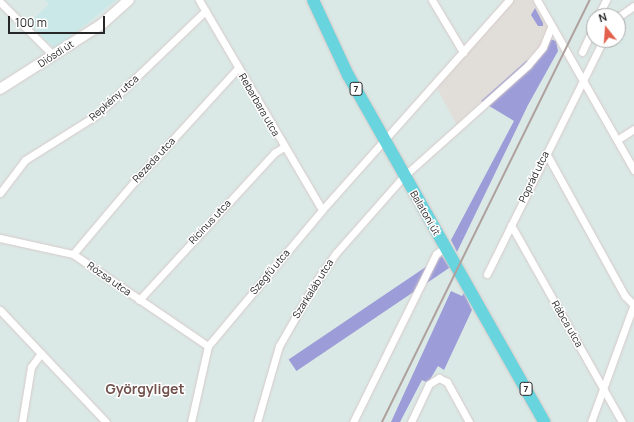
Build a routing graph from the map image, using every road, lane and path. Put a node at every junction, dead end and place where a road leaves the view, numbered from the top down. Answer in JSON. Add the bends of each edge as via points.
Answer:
{"nodes":[{"id":1,"x":128,"y":0,"type":"edge"},
{"id":2,"x":199,"y":0,"type":"edge"},
{"id":3,"x":313,"y":0,"type":"edge"},
{"id":4,"x":432,"y":0,"type":"edge"},
{"id":5,"x":509,"y":0,"type":"edge"},
{"id":6,"x":537,"y":0,"type":"edge"},
{"id":7,"x":0,"y":2,"type":"edge"},
{"id":8,"x":205,"y":11,"type":"junction"},
{"id":9,"x":551,"y":27,"type":"junction"},
{"id":10,"x":586,"y":43,"type":"edge"},
{"id":11,"x":599,"y":48,"type":"edge"},
{"id":12,"x":462,"y":52,"type":"junction"},
{"id":13,"x":582,"y":52,"type":"dead end"},
{"id":14,"x":54,"y":56,"type":"junction"},
{"id":15,"x":238,"y":68,"type":"junction"},
{"id":16,"x":582,"y":81,"type":"junction"},
{"id":17,"x":0,"y":89,"type":"edge"},
{"id":18,"x":634,"y":129,"type":"edge"},
{"id":19,"x":386,"y":140,"type":"junction"},
{"id":20,"x":617,"y":140,"type":"junction"},
{"id":21,"x":284,"y":147,"type":"junction"},
{"id":22,"x":546,"y":153,"type":"junction"},
{"id":23,"x":634,"y":170,"type":"edge"},
{"id":24,"x":404,"y":176,"type":"junction"},
{"id":25,"x":0,"y":193,"type":"edge"},
{"id":26,"x":322,"y":210,"type":"junction"},
{"id":27,"x":511,"y":225,"type":"junction"},
{"id":28,"x":0,"y":238,"type":"edge"},
{"id":29,"x":445,"y":247,"type":"junction"},
{"id":30,"x":73,"y":254,"type":"junction"},
{"id":31,"x":487,"y":274,"type":"dead end"},
{"id":32,"x":138,"y":300,"type":"junction"},
{"id":33,"x":634,"y":304,"type":"edge"},
{"id":34,"x":0,"y":310,"type":"edge"},
{"id":35,"x":208,"y":346,"type":"junction"},
{"id":36,"x":41,"y":354,"type":"junction"},
{"id":37,"x":603,"y":388,"type":"junction"},
{"id":38,"x":22,"y":422,"type":"edge"},
{"id":39,"x":106,"y":422,"type":"edge"},
{"id":40,"x":191,"y":422,"type":"edge"},
{"id":41,"x":257,"y":422,"type":"edge"},
{"id":42,"x":353,"y":422,"type":"edge"},
{"id":43,"x":411,"y":422,"type":"edge"},
{"id":44,"x":469,"y":422,"type":"edge"},
{"id":45,"x":544,"y":422,"type":"edge"},
{"id":46,"x":591,"y":422,"type":"edge"},
{"id":47,"x":622,"y":422,"type":"edge"}],
"edges":[{"from":1,"to":14,"type":"main road","name":"Diósdi út","via":[[102,24]]},
{"from":2,"to":8,"type":"street","name":"Rebarbara utca"},
{"from":3,"to":19,"type":"main road","name":"Balatoni út","number":"7","via":[[340,62]]},
{"from":4,"to":12,"type":"street"},
{"from":5,"to":12,"type":"street","name":"Szegfű utca"},
{"from":6,"to":9,"type":"street"},
{"from":7,"to":14,"type":"street"},
{"from":8,"to":15,"type":"street","name":"Rebarbara utca"},
{"from":8,"to":25,"type":"street","name":"Repkény utca","via":[[98,114],[25,160]]},
{"from":9,"to":16,"type":"street"},
{"from":9,"to":24,"type":"street","name":"Szarkaláb utca","via":[[543,46],[524,68]]},
{"from":10,"to":13,"type":"street"},
{"from":11,"to":16,"type":"street","name":"Poprád utca"},
{"from":12,"to":19,"type":"street","name":"Szegfű utca"},
{"from":14,"to":17,"type":"main road","name":"Diósdi út"},
{"from":15,"to":21,"type":"street","name":"Rebarbara utca"},
{"from":15,"to":30,"type":"street","name":"Rezeda utca","via":[[133,183]]},
{"from":16,"to":20,"type":"street"},
{"from":16,"to":22,"type":"street","name":"Poprád utca"},
{"from":18,"to":20,"type":"street"},
{"from":19,"to":24,"type":"main road","name":"Balatoni út","number":"7"},
{"from":19,"to":26,"type":"street","name":"Szegfű utca"},
{"from":20,"to":23,"type":"street"},
{"from":21,"to":26,"type":"street","name":"Rebarbara utca"},
{"from":21,"to":32,"type":"street","name":"Ricinus utca","via":[[274,153]]},
{"from":22,"to":27,"type":"street","name":"Poprád utca"},
{"from":22,"to":33,"type":"street","via":[[625,296]]},
{"from":24,"to":29,"type":"main road","name":"Balatoni út","number":"7"},
{"from":24,"to":41,"type":"street","name":"Szarkaláb utca","via":[[349,236],[316,280],[279,346]]},
{"from":26,"to":35,"type":"street","name":"Szegfű utca"},
{"from":27,"to":31,"type":"street","name":"Poprád utca"},
{"from":27,"to":37,"type":"street","name":"Rábca utca"},
{"from":28,"to":30,"type":"street","name":"Rózsa utca"},
{"from":29,"to":42,"type":"street","via":[[436,254]]},
{"from":29,"to":45,"type":"main road","name":"Balatoni út","number":"7"},
{"from":30,"to":32,"type":"street","name":"Rózsa utca"},
{"from":32,"to":35,"type":"street","name":"Rózsa utca"},
{"from":33,"to":37,"type":"street"},
{"from":34,"to":36,"type":"street"},
{"from":35,"to":40,"type":"street","name":"Szegfű utca"},
{"from":36,"to":38,"type":"street","via":[[31,367]]},
{"from":36,"to":39,"type":"street"},
{"from":37,"to":46,"type":"street"},
{"from":37,"to":47,"type":"street","name":"Rábca utca"},
{"from":43,"to":44,"type":"street","via":[[429,384],[439,378],[447,382]]}]}
